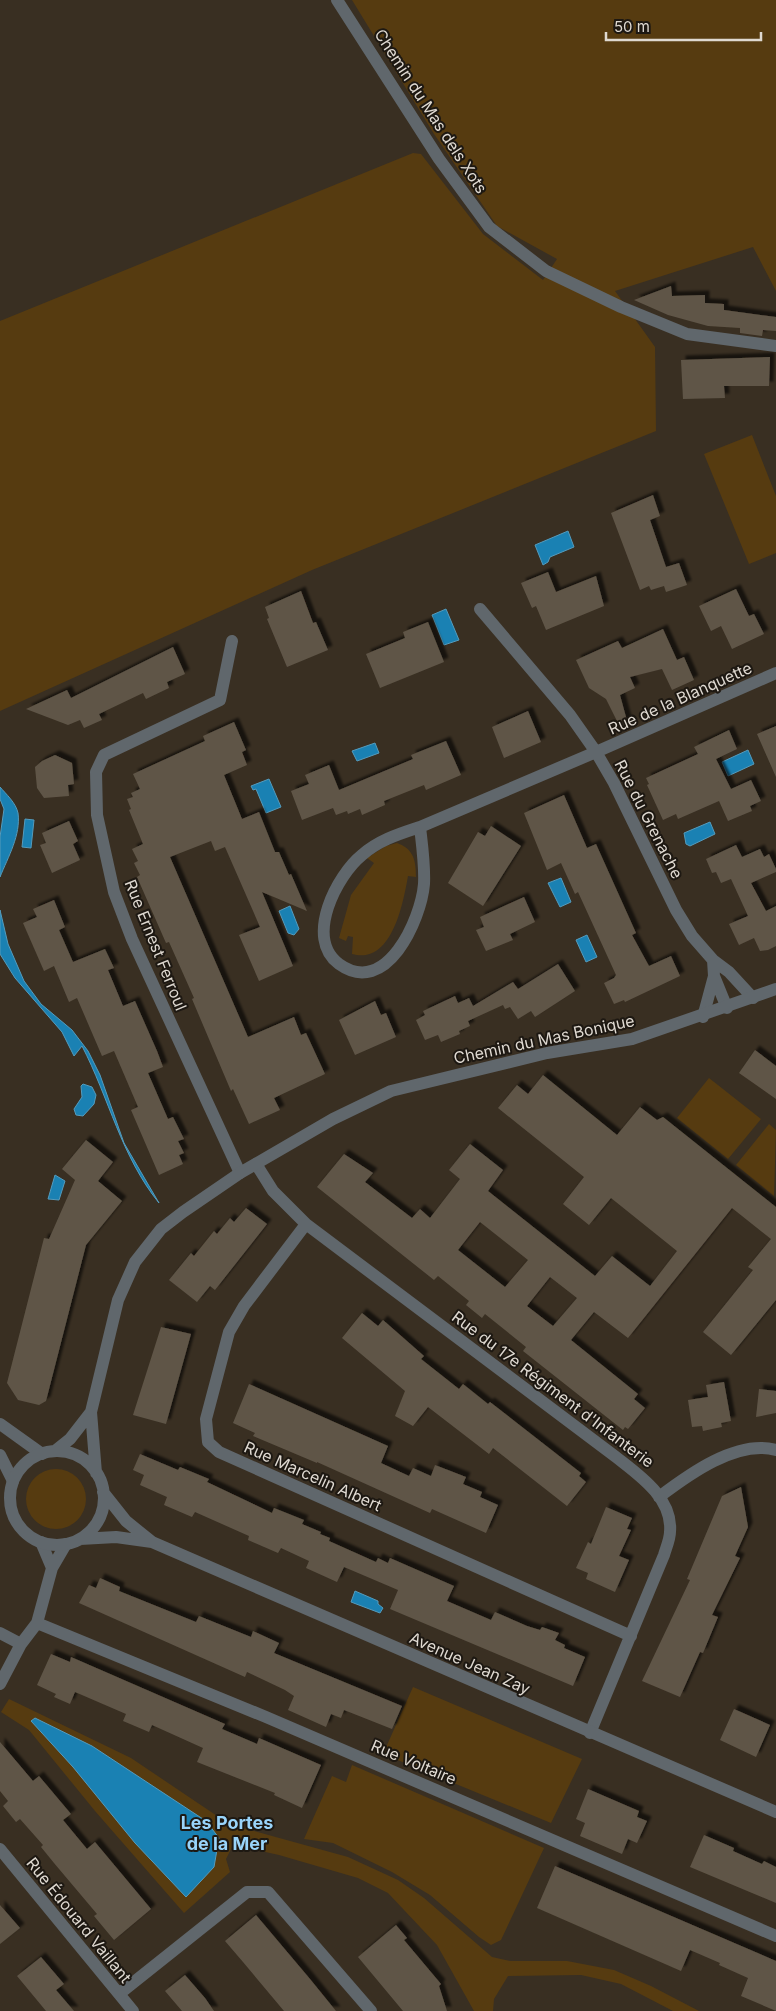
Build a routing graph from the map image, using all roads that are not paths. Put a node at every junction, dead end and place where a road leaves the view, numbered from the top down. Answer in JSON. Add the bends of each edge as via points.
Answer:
{"nodes":[{"id":1,"x":337,"y":0,"type":"edge"},
{"id":2,"x":776,"y":346,"type":"edge"},
{"id":3,"x":480,"y":609,"type":"dead end"},
{"id":4,"x":232,"y":641,"type":"dead end"},
{"id":5,"x":776,"y":673,"type":"edge"},
{"id":6,"x":596,"y":752,"type":"junction"},
{"id":7,"x":420,"y":827,"type":"junction"},
{"id":8,"x":713,"y":960,"type":"junction"},
{"id":9,"x":714,"y":976,"type":"junction"},
{"id":10,"x":776,"y":989,"type":"edge"},
{"id":11,"x":753,"y":998,"type":"junction"},
{"id":12,"x":728,"y":1008,"type":"junction"},
{"id":13,"x":702,"y":1017,"type":"junction"},
{"id":14,"x":256,"y":1164,"type":"junction"},
{"id":15,"x":240,"y":1173,"type":"junction"},
{"id":16,"x":306,"y":1224,"type":"junction"},
{"id":17,"x":91,"y":1412,"type":"junction"},
{"id":18,"x":0,"y":1424,"type":"edge"},
{"id":19,"x":776,"y":1450,"type":"edge"},
{"id":20,"x":49,"y":1452,"type":"junction"},
{"id":21,"x":0,"y":1455,"type":"edge"},
{"id":22,"x":96,"y":1473,"type":"junction"},
{"id":23,"x":13,"y":1481,"type":"junction"},
{"id":24,"x":103,"y":1492,"type":"junction"},
{"id":25,"x":659,"y":1497,"type":"junction"},
{"id":26,"x":80,"y":1539,"type":"junction"},
{"id":27,"x":40,"y":1542,"type":"junction"},
{"id":28,"x":152,"y":1542,"type":"junction"},
{"id":29,"x":66,"y":1544,"type":"junction"},
{"id":30,"x":52,"y":1568,"type":"junction"},
{"id":31,"x":37,"y":1623,"type":"junction"},
{"id":32,"x":0,"y":1632,"type":"edge"},
{"id":33,"x":631,"y":1636,"type":"junction"},
{"id":34,"x":21,"y":1644,"type":"junction"},
{"id":35,"x":0,"y":1684,"type":"edge"},
{"id":36,"x":590,"y":1733,"type":"junction"},
{"id":37,"x":776,"y":1812,"type":"edge"},
{"id":38,"x":0,"y":1849,"type":"edge"},
{"id":39,"x":776,"y":1936,"type":"edge"},
{"id":40,"x":119,"y":1994,"type":"junction"},
{"id":41,"x":133,"y":2011,"type":"edge"},
{"id":42,"x":371,"y":2011,"type":"edge"}],
"edges":[{"from":1,"to":2,"type":"street","name":"Chemin du Mas dels Xots","via":[[438,159],[489,227],[546,271],[629,310],[687,334]]},
{"from":3,"to":6,"type":"street","via":[[570,715]]},
{"from":4,"to":15,"type":"street","name":"Rue Ernest Ferroul","via":[[220,700],[104,755],[96,772],[97,815],[114,892],[136,948]]},
{"from":5,"to":6,"type":"street","name":"Rue de la Blanquette"},
{"from":6,"to":7,"type":"street","name":"Rue du Grenache"},
{"from":6,"to":8,"type":"street","name":"Rue du Grenache","via":[[676,910],[692,936]]},
{"from":7,"to":7,"type":"street","name":"Rue du Grenache","via":[[424,883],[412,928],[402,946],[380,968],[352,971],[327,951],[323,929],[329,902],[342,876],[361,856],[380,842]]},
{"from":8,"to":9,"type":"street"},
{"from":8,"to":11,"type":"street","name":"Rue du Grenache"},
{"from":9,"to":12,"type":"street"},
{"from":9,"to":13,"type":"street"},
{"from":10,"to":11,"type":"street","name":"Chemin du Mas Bonique"},
{"from":11,"to":12,"type":"street","name":"Chemin du Mas Bonique"},
{"from":12,"to":13,"type":"street","name":"Chemin du Mas Bonique"},
{"from":13,"to":14,"type":"street","name":"Chemin du Mas Bonique","via":[[632,1039],[547,1053],[391,1091],[333,1119]]},
{"from":14,"to":15,"type":"street","name":"Chemin du Mas Bonique"},
{"from":14,"to":16,"type":"street","name":"Rue du 17e Régiment d'Infanterie","via":[[273,1191]]},
{"from":15,"to":17,"type":"street","name":"Chemin du Mas Bonique","via":[[161,1229],[135,1262],[118,1300]]},
{"from":16,"to":25,"type":"street","name":"Rue du 17e Régiment d'Infanterie","via":[[616,1457],[648,1482]]},
{"from":16,"to":33,"type":"street","name":"Rue Marcelin Albert","via":[[244,1306],[229,1332],[206,1419],[208,1442],[220,1452]]},
{"from":17,"to":20,"type":"street","name":"Chemin du Mas Bonique","via":[[70,1439]]},
{"from":17,"to":22,"type":"street","name":"Chemin du Mas Bonique"},
{"from":18,"to":20,"type":"street"},
{"from":19,"to":25,"type":"street","via":[[728,1454],[685,1477]]},
{"from":20,"to":22,"type":"street","via":[[78,1457]]},
{"from":20,"to":23,"type":"street","via":[[30,1460]]},
{"from":21,"to":23,"type":"street"},
{"from":22,"to":24,"type":"street"},
{"from":23,"to":27,"type":"street","via":[[10,1497],[12,1514],[20,1528]]},
{"from":24,"to":26,"type":"street","via":[[99,1519]]},
{"from":24,"to":28,"type":"street","name":"Avenue Jean Zay","via":[[126,1521]]},
{"from":25,"to":33,"type":"street","name":"Rue du 17e Régiment d'Infanterie","via":[[669,1514],[670,1532]]},
{"from":26,"to":28,"type":"street","name":"Avenue Jean Zay","via":[[116,1537]]},
{"from":26,"to":29,"type":"street"},
{"from":27,"to":29,"type":"street"},
{"from":27,"to":30,"type":"street"},
{"from":28,"to":36,"type":"street","name":"Avenue Jean Zay"},
{"from":29,"to":30,"type":"street"},
{"from":30,"to":31,"type":"street"},
{"from":31,"to":34,"type":"street"},
{"from":31,"to":39,"type":"street","name":"Rue Voltaire","via":[[266,1717]]},
{"from":32,"to":34,"type":"street"},
{"from":33,"to":36,"type":"street","name":"Rue du 17e Régiment d'Infanterie"},
{"from":34,"to":35,"type":"street"},
{"from":36,"to":37,"type":"street","name":"Avenue Jean Zay"},
{"from":38,"to":40,"type":"street","name":"Rue Édouard Vaillant"},
{"from":40,"to":41,"type":"street","name":"Rue Édouard Vaillant"},
{"from":40,"to":42,"type":"street","via":[[246,1892],[268,1892]]}]}
